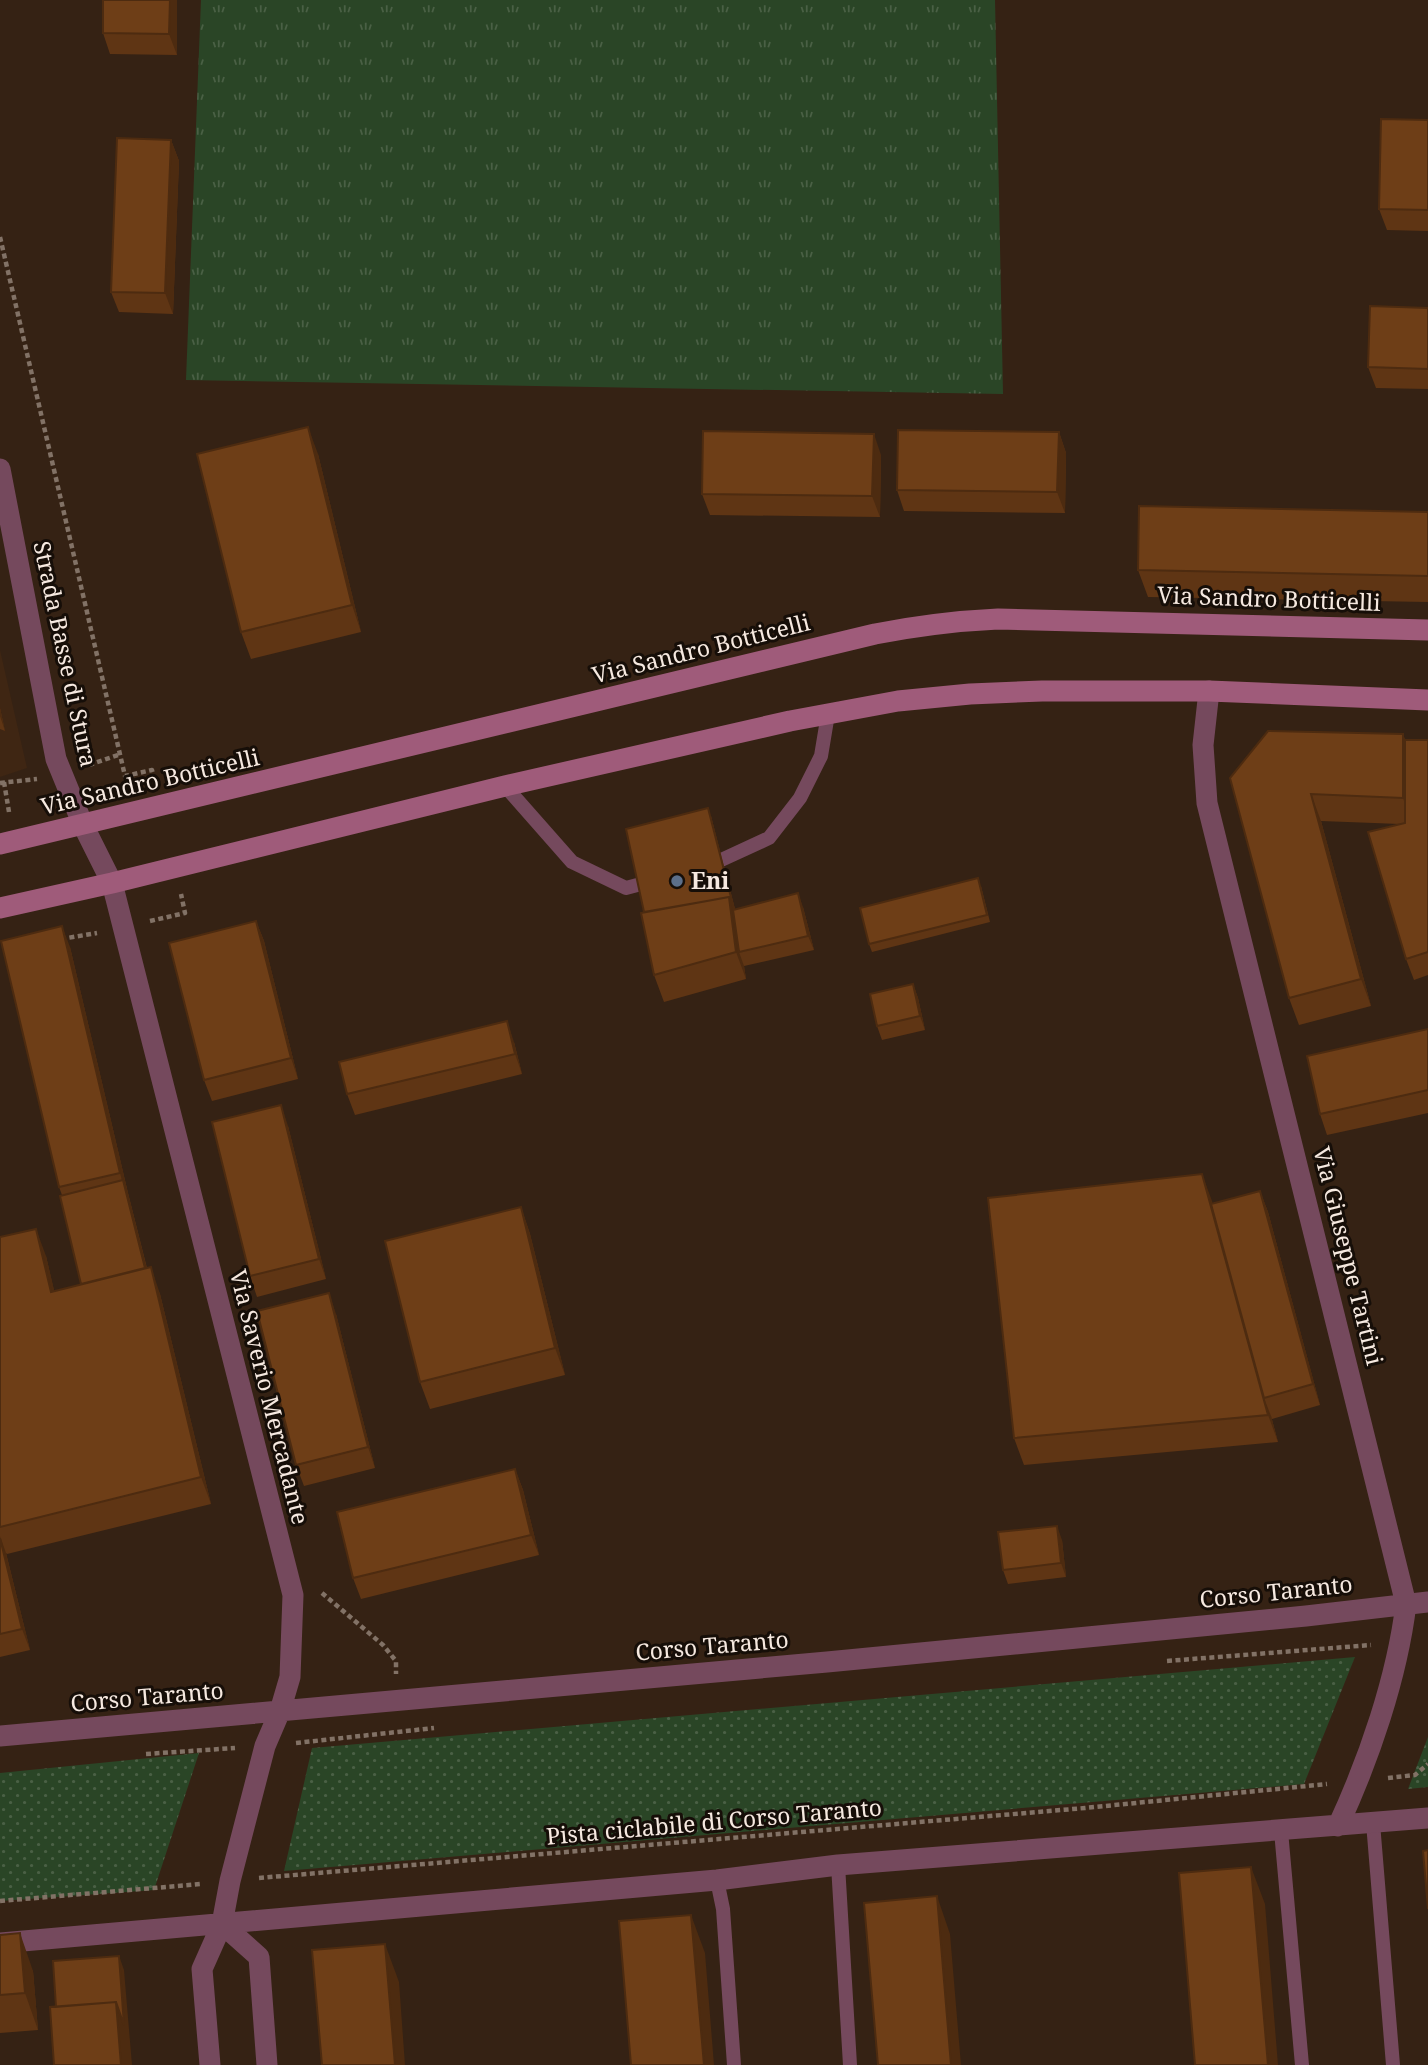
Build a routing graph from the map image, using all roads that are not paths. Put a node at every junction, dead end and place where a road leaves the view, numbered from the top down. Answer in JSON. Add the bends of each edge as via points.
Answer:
{"nodes":[{"id":1,"x":0,"y":469,"type":"edge"},
{"id":2,"x":1428,"y":630,"type":"edge"},
{"id":3,"x":1209,"y":691,"type":"junction"},
{"id":4,"x":1428,"y":700,"type":"edge"},
{"id":5,"x":828,"y":713,"type":"junction"},
{"id":6,"x":505,"y":786,"type":"junction"},
{"id":7,"x":83,"y":825,"type":"junction"},
{"id":8,"x":0,"y":844,"type":"edge"},
{"id":9,"x":112,"y":883,"type":"junction"},
{"id":10,"x":0,"y":908,"type":"edge"},
{"id":11,"x":1428,"y":1602,"type":"edge"},
{"id":12,"x":1406,"y":1604,"type":"junction"},
{"id":13,"x":279,"y":1711,"type":"junction"},
{"id":14,"x":0,"y":1736,"type":"edge"},
{"id":15,"x":1428,"y":1818,"type":"edge"},
{"id":16,"x":1373,"y":1823,"type":"junction"},
{"id":17,"x":1338,"y":1826,"type":"junction"},
{"id":18,"x":1281,"y":1831,"type":"junction"},
{"id":19,"x":838,"y":1865,"type":"junction"},
{"id":20,"x":717,"y":1880,"type":"junction"},
{"id":21,"x":222,"y":1924,"type":"junction"},
{"id":22,"x":0,"y":1943,"type":"edge"},
{"id":23,"x":210,"y":2065,"type":"edge"},
{"id":24,"x":267,"y":2065,"type":"edge"},
{"id":25,"x":734,"y":2065,"type":"edge"},
{"id":26,"x":850,"y":2065,"type":"edge"},
{"id":27,"x":1302,"y":2065,"type":"edge"},
{"id":28,"x":1393,"y":2065,"type":"edge"}],
"edges":[{"from":1,"to":7,"type":"street","name":"Strada Basse di Stura","via":[[56,759]]},
{"from":2,"to":7,"type":"main road","name":"Via Sandro Botticelli","via":[[998,619],[916,626]]},
{"from":3,"to":4,"type":"main road"},
{"from":3,"to":5,"type":"main road","via":[[970,694]]},
{"from":3,"to":12,"type":"street","name":"Via Giuseppe Tartini","via":[[1203,745],[1207,803]]},
{"from":5,"to":6,"type":"main road"},
{"from":5,"to":6,"type":"lane","via":[[821,756],[800,798],[769,838],[700,870],[626,888],[572,862]]},
{"from":6,"to":9,"type":"main road"},
{"from":7,"to":8,"type":"main road","name":"Via Sandro Botticelli"},
{"from":7,"to":9,"type":"street","name":"Strada Basse di Stura"},
{"from":9,"to":10,"type":"main road"},
{"from":9,"to":13,"type":"street","name":"Via Saverio Mercadante","via":[[293,1595],[290,1677]]},
{"from":11,"to":12,"type":"street","name":"Corso Taranto"},
{"from":12,"to":13,"type":"street","name":"Corso Taranto"},
{"from":12,"to":17,"type":"street","name":"Via Giuseppe Tartini","via":[[1401,1646],[1359,1781]]},
{"from":13,"to":14,"type":"street","name":"Corso Taranto"},
{"from":13,"to":21,"type":"street","name":"Via Saverio Mercadante","via":[[265,1746]]},
{"from":15,"to":16,"type":"street"},
{"from":16,"to":17,"type":"street"},
{"from":16,"to":28,"type":"lane"},
{"from":17,"to":18,"type":"street"},
{"from":18,"to":19,"type":"street"},
{"from":18,"to":27,"type":"lane"},
{"from":19,"to":20,"type":"street"},
{"from":19,"to":26,"type":"lane"},
{"from":20,"to":21,"type":"street"},
{"from":20,"to":25,"type":"lane"},
{"from":21,"to":22,"type":"street"},
{"from":21,"to":23,"type":"street","name":"Via Saverio Mercadante","via":[[202,1969]]},
{"from":21,"to":24,"type":"street","via":[[259,1956]]}]}
